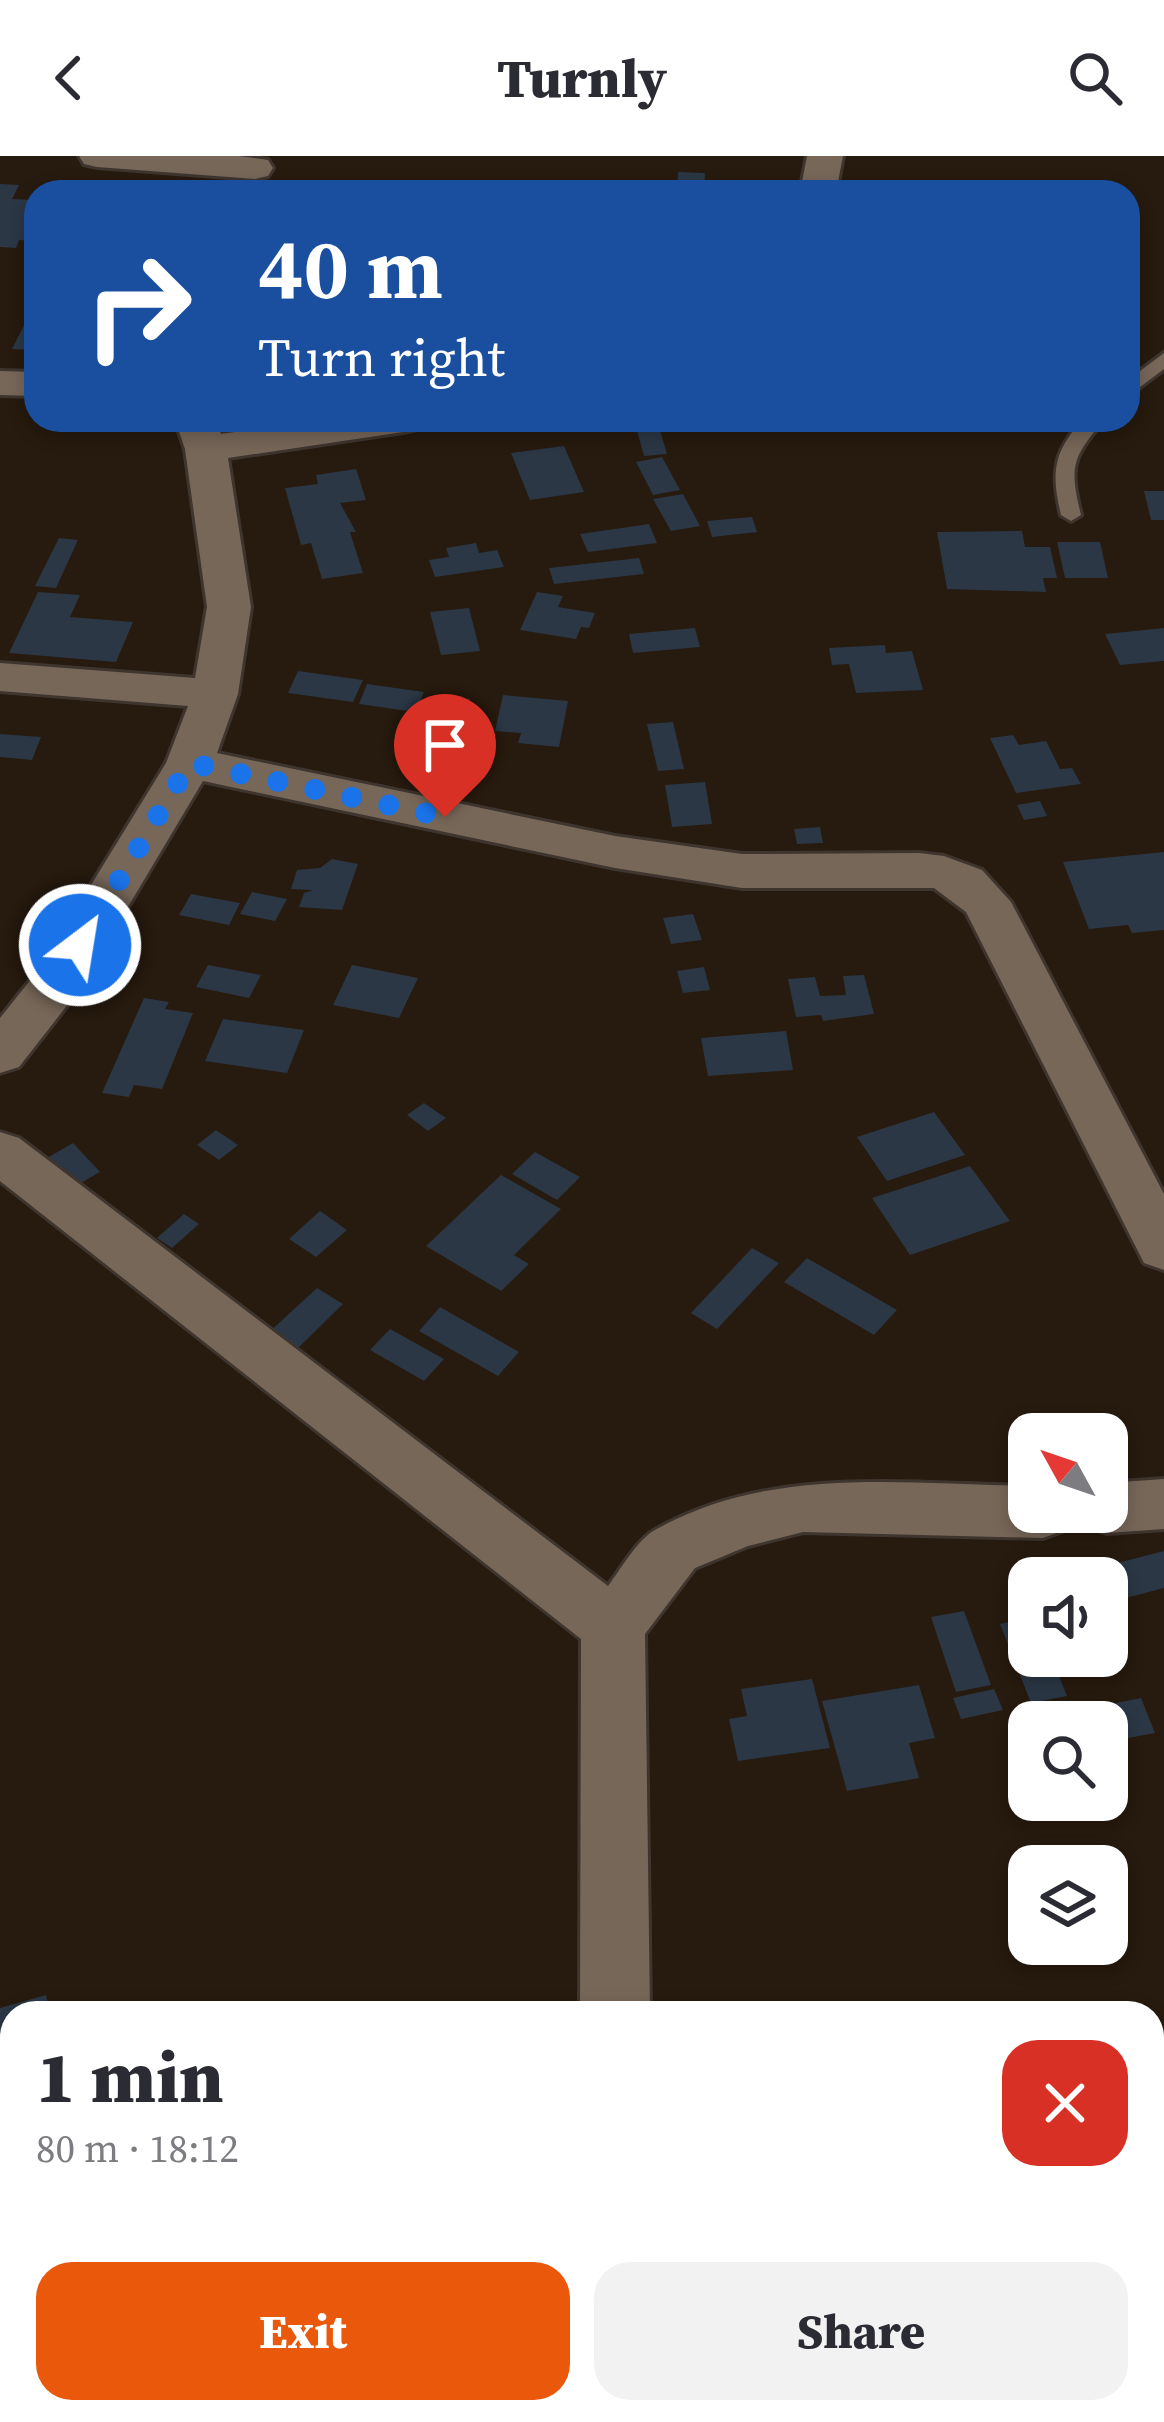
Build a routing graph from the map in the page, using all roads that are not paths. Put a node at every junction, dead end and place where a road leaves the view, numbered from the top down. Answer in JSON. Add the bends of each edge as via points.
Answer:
{"nodes":[{"id":1,"x":97,"y":156,"type":"edge"},
{"id":2,"x":254,"y":172,"type":"edge"},
{"id":3,"x":1164,"y":359,"type":"edge"},
{"id":4,"x":1140,"y":380,"type":"edge"},
{"id":5,"x":241,"y":432,"type":"edge"},
{"id":6,"x":1083,"y":432,"type":"edge"},
{"id":7,"x":200,"y":435,"type":"edge"},
{"id":8,"x":1071,"y":514,"type":"dead end"},
{"id":9,"x":0,"y":677,"type":"edge"},
{"id":10,"x":215,"y":694,"type":"junction"},
{"id":11,"x":190,"y":763,"type":"junction"},
{"id":12,"x":0,"y":1054,"type":"edge"},
{"id":13,"x":0,"y":1152,"type":"edge"},
{"id":14,"x":1164,"y":1248,"type":"edge"},
{"id":15,"x":1164,"y":1504,"type":"edge"},
{"id":16,"x":1128,"y":1507,"type":"edge"},
{"id":17,"x":1008,"y":1511,"type":"edge"},
{"id":18,"x":613,"y":1628,"type":"junction"},
{"id":19,"x":615,"y":2001,"type":"edge"}],
"edges":[{"from":1,"to":2,"type":"street"},
{"from":3,"to":4,"type":"lane"},
{"from":5,"to":7,"type":"street"},
{"from":6,"to":8,"type":"lane","via":[[1060,473]]},
{"from":7,"to":10,"type":"street","via":[[229,608]]},
{"from":9,"to":10,"type":"street"},
{"from":10,"to":11,"type":"street"},
{"from":11,"to":12,"type":"street","via":[[58,981]]},
{"from":11,"to":14,"type":"street","via":[[615,853],[742,871],[919,869],[965,882],[986,902]]},
{"from":13,"to":18,"type":"street"},
{"from":15,"to":16,"type":"street"},
{"from":17,"to":18,"type":"street","via":[[802,1507],[739,1522],[673,1550]]},
{"from":18,"to":19,"type":"street"}]}
